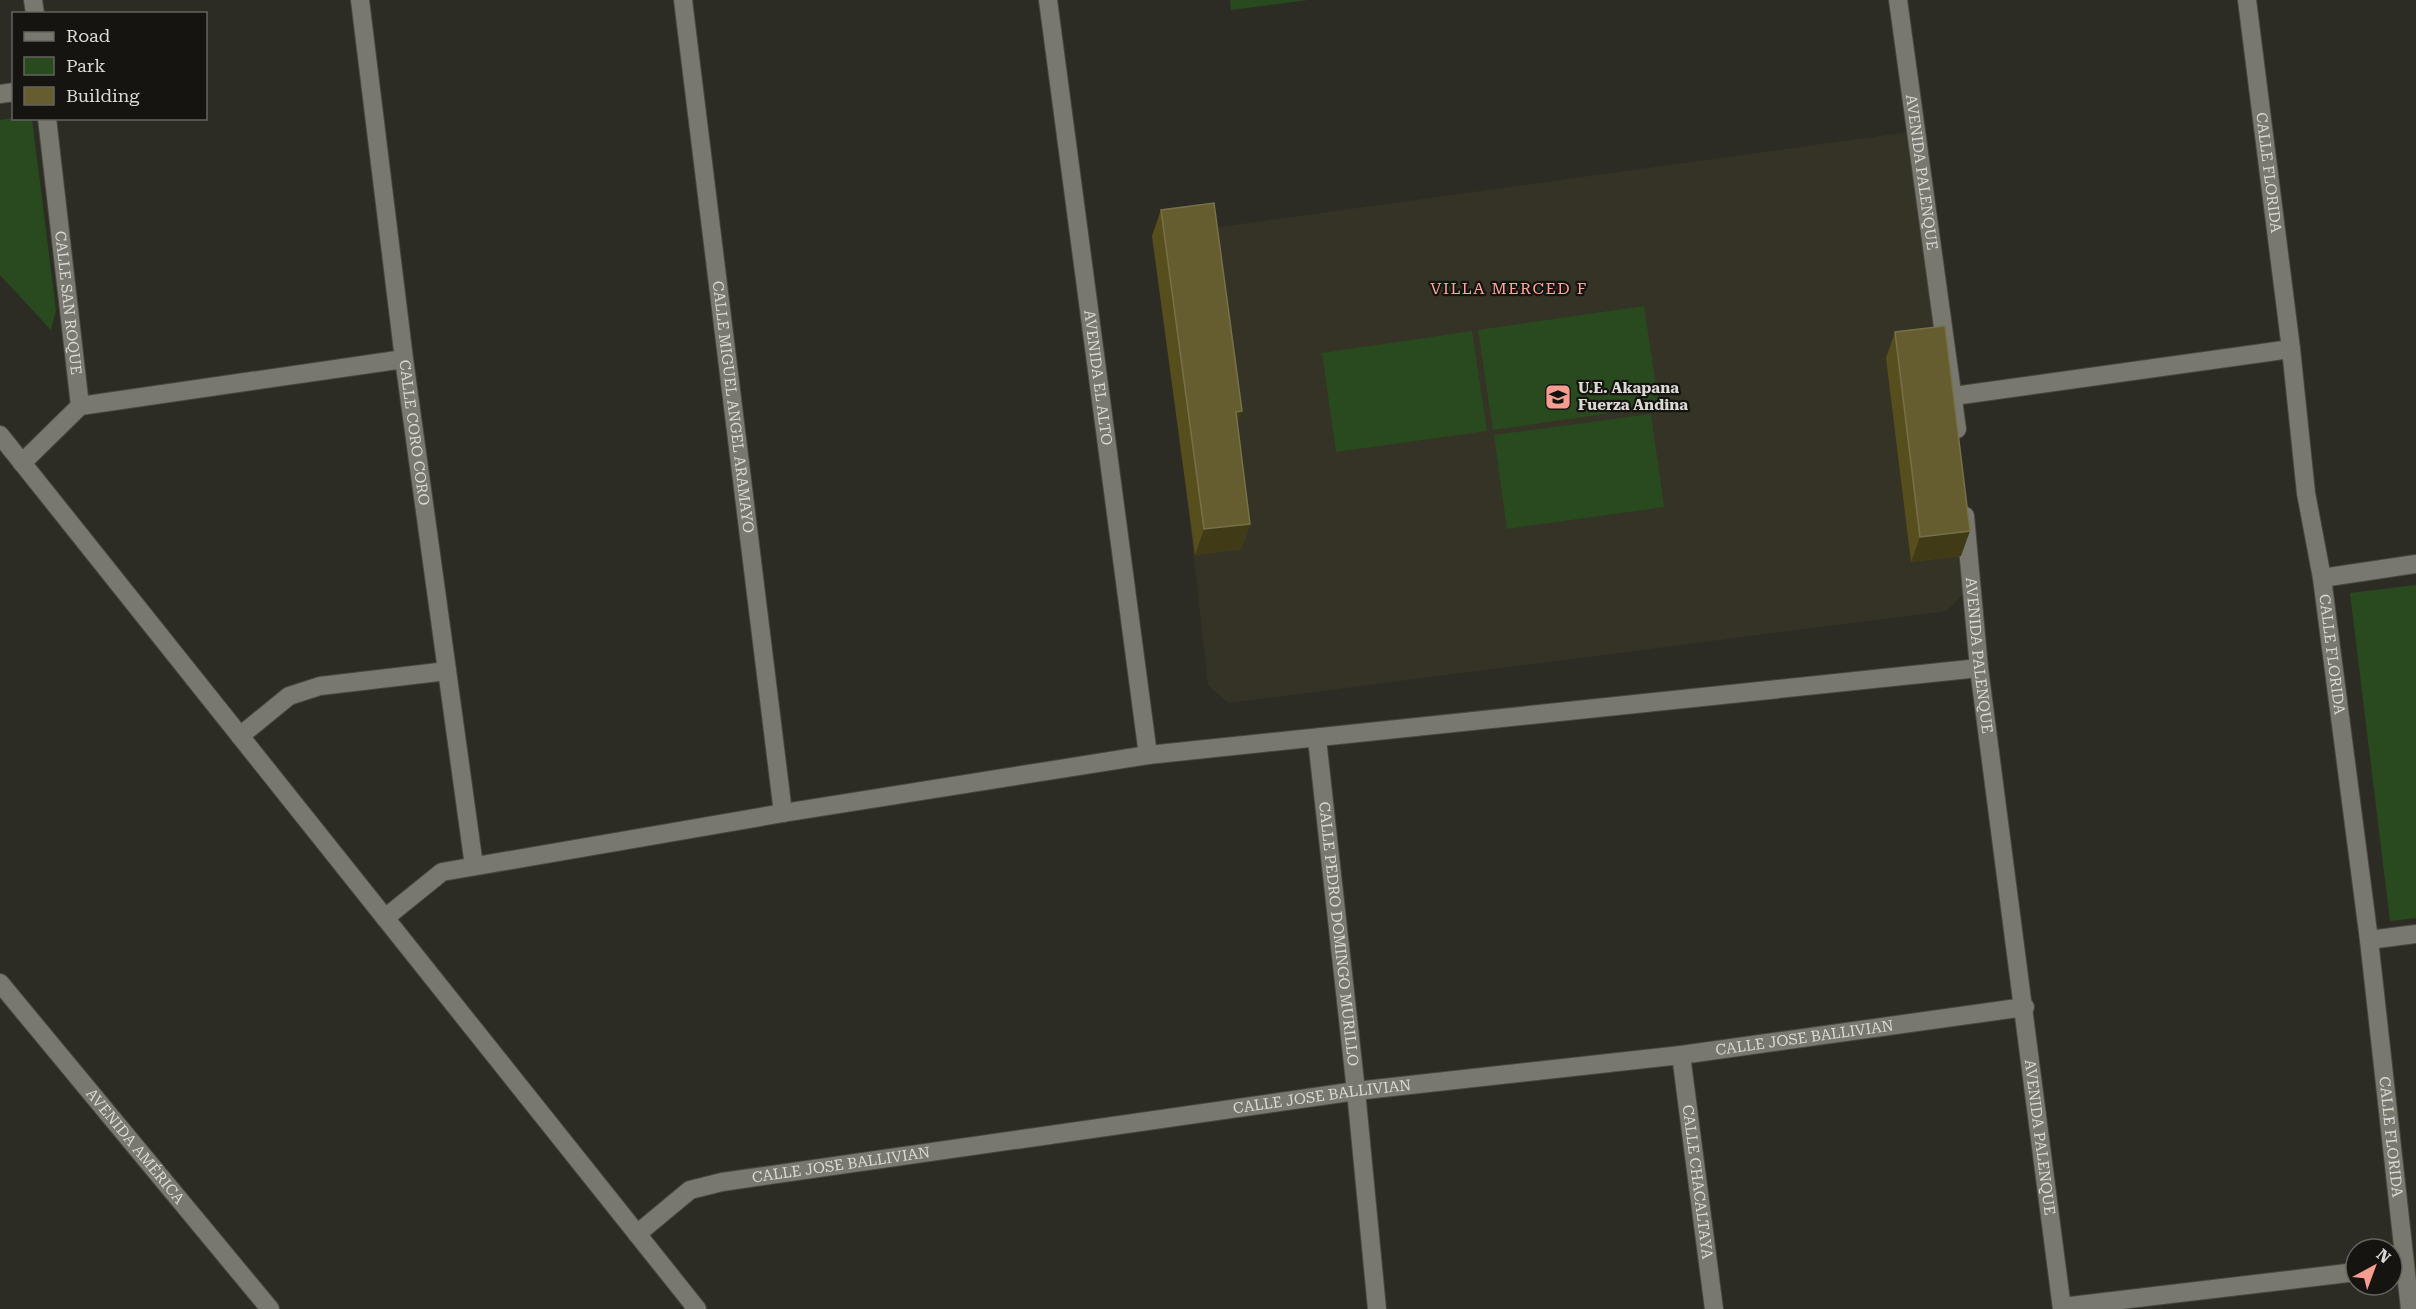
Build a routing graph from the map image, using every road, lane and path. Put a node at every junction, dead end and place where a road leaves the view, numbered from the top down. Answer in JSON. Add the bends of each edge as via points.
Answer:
{"nodes":[{"id":1,"x":360,"y":0,"type":"edge"},
{"id":2,"x":683,"y":0,"type":"edge"},
{"id":3,"x":1048,"y":0,"type":"edge"},
{"id":4,"x":1898,"y":0,"type":"edge"},
{"id":5,"x":2247,"y":0,"type":"edge"},
{"id":6,"x":47,"y":120,"type":"edge"},
{"id":7,"x":2291,"y":349,"type":"junction"},
{"id":8,"x":404,"y":359,"type":"junction"},
{"id":9,"x":1954,"y":396,"type":"junction"},
{"id":10,"x":80,"y":406,"type":"junction"},
{"id":11,"x":0,"y":435,"type":"edge"},
{"id":12,"x":1958,"y":443,"type":"edge"},
{"id":13,"x":22,"y":463,"type":"junction"},
{"id":14,"x":1964,"y":502,"type":"edge"},
{"id":15,"x":2416,"y":564,"type":"edge"},
{"id":16,"x":2322,"y":578,"type":"junction"},
{"id":17,"x":1979,"y":668,"type":"junction"},
{"id":18,"x":447,"y":671,"type":"junction"},
{"id":19,"x":240,"y":736,"type":"junction"},
{"id":20,"x":1317,"y":739,"type":"junction"},
{"id":21,"x":1148,"y":755,"type":"junction"},
{"id":22,"x":783,"y":813,"type":"junction"},
{"id":23,"x":474,"y":866,"type":"junction"},
{"id":24,"x":385,"y":918,"type":"junction"},
{"id":25,"x":2416,"y":934,"type":"edge"},
{"id":26,"x":2369,"y":940,"type":"junction"},
{"id":27,"x":0,"y":983,"type":"edge"},
{"id":28,"x":2025,"y":1007,"type":"junction"},
{"id":29,"x":1681,"y":1055,"type":"junction"},
{"id":30,"x":1356,"y":1091,"type":"junction"},
{"id":31,"x":637,"y":1234,"type":"junction"},
{"id":32,"x":2396,"y":1237,"type":"edge"},
{"id":33,"x":2344,"y":1273,"type":"edge"},
{"id":34,"x":2404,"y":1286,"type":"edge"},
{"id":35,"x":2062,"y":1308,"type":"edge"},
{"id":36,"x":270,"y":1309,"type":"edge"},
{"id":37,"x":697,"y":1309,"type":"edge"},
{"id":38,"x":1377,"y":1309,"type":"edge"},
{"id":39,"x":1714,"y":1309,"type":"edge"},
{"id":40,"x":2410,"y":1309,"type":"edge"}],
"edges":[{"from":1,"to":8,"type":"street","name":"CALLE CORO CORO"},
{"from":2,"to":22,"type":"street","name":"CALLE MIGUEL ANGEL ARAMAYO"},
{"from":3,"to":21,"type":"street","name":"AVENIDA EL ALTO"},
{"from":4,"to":9,"type":"street","name":"AVENIDA PALENQUE"},
{"from":5,"to":7,"type":"street","name":"CALLE FLORIDA"},
{"from":6,"to":10,"type":"street","name":"CALLE SAN ROQUE"},
{"from":7,"to":9,"type":"street"},
{"from":7,"to":16,"type":"street","name":"CALLE FLORIDA","via":[[2306,493]]},
{"from":8,"to":10,"type":"street"},
{"from":8,"to":18,"type":"street","name":"CALLE CORO CORO"},
{"from":9,"to":12,"type":"street","name":"AVENIDA PALENQUE"},
{"from":10,"to":13,"type":"street"},
{"from":11,"to":13,"type":"street"},
{"from":13,"to":19,"type":"street"},
{"from":14,"to":17,"type":"street","name":"AVENIDA PALENQUE"},
{"from":15,"to":16,"type":"street"},
{"from":16,"to":26,"type":"street","name":"CALLE FLORIDA"},
{"from":17,"to":20,"type":"street"},
{"from":17,"to":28,"type":"street","name":"AVENIDA PALENQUE"},
{"from":18,"to":19,"type":"street","via":[[320,686],[289,696]]},
{"from":18,"to":23,"type":"street","name":"CALLE CORO CORO"},
{"from":19,"to":24,"type":"street"},
{"from":20,"to":21,"type":"street"},
{"from":20,"to":30,"type":"street","name":"CALLE PEDRO DOMINGO MURILLO"},
{"from":21,"to":22,"type":"street"},
{"from":22,"to":23,"type":"street"},
{"from":23,"to":24,"type":"street","via":[[442,872]]},
{"from":24,"to":31,"type":"street"},
{"from":25,"to":26,"type":"street"},
{"from":26,"to":32,"type":"street","name":"CALLE FLORIDA"},
{"from":27,"to":36,"type":"street","name":"AVENIDA AMÉRICA"},
{"from":28,"to":29,"type":"street","name":"CALLE JOSE BALLIVIAN"},
{"from":28,"to":35,"type":"street","name":"AVENIDA PALENQUE"},
{"from":29,"to":30,"type":"street","name":"CALLE JOSE BALLIVIAN"},
{"from":29,"to":39,"type":"street","name":"CALLE CHACALTAYA"},
{"from":30,"to":31,"type":"street","name":"CALLE JOSE BALLIVIAN","via":[[722,1182],[690,1190]]},
{"from":30,"to":38,"type":"street","name":"CALLE PEDRO DOMINGO MURILLO"},
{"from":31,"to":37,"type":"street"},
{"from":33,"to":35,"type":"street"},
{"from":34,"to":40,"type":"street","name":"CALLE FLORIDA"}]}
